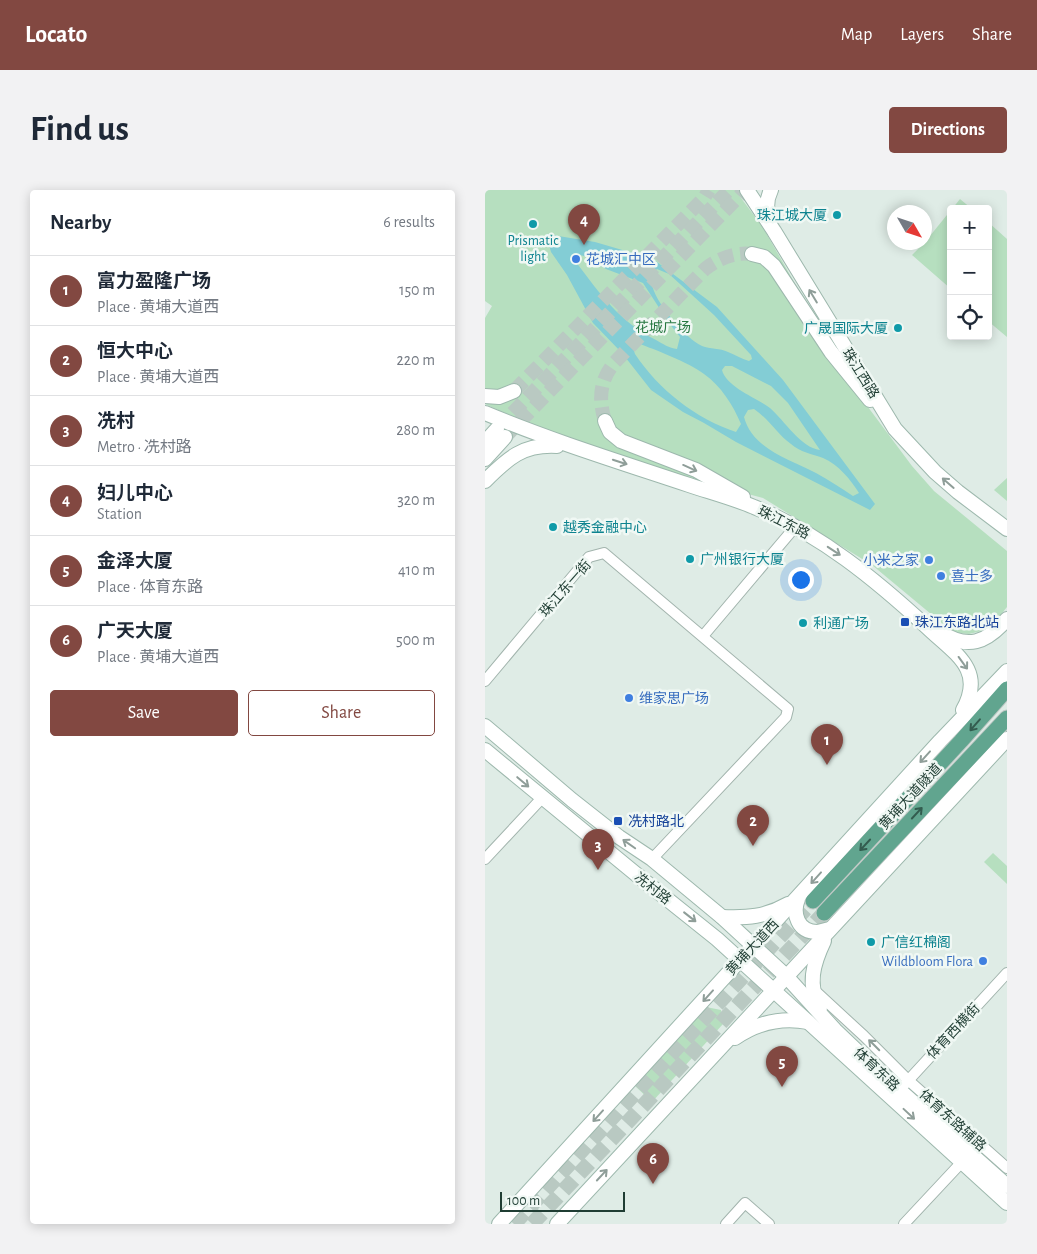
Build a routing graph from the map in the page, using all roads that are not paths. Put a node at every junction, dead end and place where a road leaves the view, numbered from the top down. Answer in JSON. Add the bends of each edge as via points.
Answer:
{"nodes":[{"id":1,"x":747,"y":190,"type":"edge"},
{"id":2,"x":771,"y":190,"type":"edge"},
{"id":3,"x":774,"y":231,"type":"junction"},
{"id":4,"x":752,"y":254,"type":"tunnel mouth"},
{"id":5,"x":514,"y":391,"type":"tunnel mouth"},
{"id":6,"x":485,"y":396,"type":"edge"},
{"id":7,"x":485,"y":413,"type":"edge"},
{"id":8,"x":605,"y":420,"type":"tunnel mouth"},
{"id":9,"x":895,"y":429,"type":"junction"},
{"id":10,"x":485,"y":442,"type":"edge"},
{"id":11,"x":574,"y":447,"type":"junction"},
{"id":12,"x":485,"y":459,"type":"edge"},
{"id":13,"x":485,"y":481,"type":"edge"},
{"id":14,"x":987,"y":513,"type":"junction"},
{"id":15,"x":795,"y":527,"type":"junction"},
{"id":16,"x":1007,"y":529,"type":"edge"},
{"id":17,"x":1007,"y":539,"type":"edge"},
{"id":18,"x":916,"y":617,"type":"junction"},
{"id":19,"x":1007,"y":620,"type":"edge"},
{"id":20,"x":703,"y":636,"type":"junction"},
{"id":21,"x":1007,"y":671,"type":"edge"},
{"id":22,"x":485,"y":681,"type":"edge"},
{"id":23,"x":1007,"y":689,"type":"edge"},
{"id":24,"x":1007,"y":718,"type":"edge"},
{"id":25,"x":485,"y":726,"type":"edge"},
{"id":26,"x":1007,"y":739,"type":"edge"},
{"id":27,"x":940,"y":741,"type":"junction"},
{"id":28,"x":485,"y":750,"type":"edge"},
{"id":29,"x":542,"y":798,"type":"junction"},
{"id":30,"x":485,"y":859,"type":"edge"},
{"id":31,"x":652,"y":860,"type":"junction"},
{"id":32,"x":806,"y":899,"type":"junction"},
{"id":33,"x":824,"y":913,"type":"tunnel mouth"},
{"id":34,"x":722,"y":917,"type":"junction"},
{"id":35,"x":830,"y":929,"type":"junction"},
{"id":36,"x":753,"y":947,"type":"junction"},
{"id":37,"x":740,"y":960,"type":"junction"},
{"id":38,"x":1007,"y":973,"type":"edge"},
{"id":39,"x":786,"y":976,"type":"junction"},
{"id":40,"x":812,"y":988,"type":"junction"},
{"id":41,"x":773,"y":990,"type":"junction"},
{"id":42,"x":808,"y":1022,"type":"junction"},
{"id":43,"x":835,"y":1030,"type":"junction"},
{"id":44,"x":716,"y":1051,"type":"junction"},
{"id":45,"x":904,"y":1085,"type":"junction"},
{"id":46,"x":961,"y":1163,"type":"junction"},
{"id":47,"x":1007,"y":1168,"type":"edge"},
{"id":48,"x":1007,"y":1186,"type":"edge"},
{"id":49,"x":1007,"y":1203,"type":"edge"},
{"id":50,"x":499,"y":1224,"type":"edge"},
{"id":51,"x":557,"y":1224,"type":"edge"},
{"id":52,"x":726,"y":1224,"type":"edge"},
{"id":53,"x":769,"y":1224,"type":"edge"},
{"id":54,"x":904,"y":1224,"type":"edge"}],
"edges":[{"from":1,"to":3,"type":"main road","name":"珠江西路"},
{"from":2,"to":3,"type":"main road","via":[[767,206]]},
{"from":9,"to":3,"type":"main road","name":"珠江西路","one_way":true},
{"from":4,"to":9,"type":"main road","via":[[763,257],[773,266],[842,367]]},
{"from":5,"to":6,"type":"main road","via":[[499,397]]},
{"from":7,"to":11,"type":"main road","name":"珠江东路"},
{"from":8,"to":15,"type":"main road","one_way":true,"via":[[610,432],[621,441],[696,470]]},
{"from":14,"to":9,"type":"main road","name":"珠江西路","one_way":true,"via":[[935,472]]},
{"from":10,"to":12,"type":"main road","via":[[501,433]]},
{"from":11,"to":13,"type":"main road","via":[[544,445],[523,450]]},
{"from":11,"to":15,"type":"main road","name":"珠江东路","one_way":true,"via":[[754,507]]},
{"from":14,"to":16,"type":"main road","name":"珠江西路"},
{"from":14,"to":17,"type":"main road"},
{"from":15,"to":18,"type":"main road","name":"珠江东路","one_way":true,"via":[[839,554]]},
{"from":15,"to":20,"type":"street"},
{"from":18,"to":19,"type":"main road","via":[[963,642],[982,640]]},
{"from":18,"to":27,"type":"main road","name":"珠江东路","one_way":true,"via":[[965,664],[971,678],[968,702]]},
{"from":20,"to":22,"type":"street","name":"珠江东一街","via":[[604,553],[589,557]]},
{"from":20,"to":31,"type":"street","via":[[788,708],[786,718]]},
{"from":21,"to":27,"type":"main road","name":"黄埔大道西"},
{"from":23,"to":32,"type":"main road","name":"黄埔大道隧道","one_way":true,"via":[[961,741]]},
{"from":33,"to":24,"type":"main road","name":"黄埔大道隧道","one_way":true},
{"from":31,"to":25,"type":"main road","name":"冼村路","one_way":true,"via":[[572,800]]},
{"from":26,"to":35,"type":"main road"},
{"from":27,"to":32,"type":"main road","name":"黄埔大道西","one_way":true},
{"from":28,"to":29,"type":"main road","name":"冼村路","one_way":true},
{"from":29,"to":30,"type":"street"},
{"from":29,"to":37,"type":"main road","name":"冼村路","one_way":true},
{"from":31,"to":34,"type":"main road","name":"冼村路"},
{"from":32,"to":34,"type":"main road","via":[[749,918]]},
{"from":32,"to":35,"type":"main road","via":[[794,908],[802,926],[817,932]]},
{"from":32,"to":36,"type":"main road","name":"黄埔大道西"},
{"from":34,"to":36,"type":"main road","name":"冼村路"},
{"from":35,"to":39,"type":"main road"},
{"from":35,"to":40,"type":"main road","via":[[815,962]]},
{"from":36,"to":37,"type":"main road","name":"黄埔大道西"},
{"from":36,"to":39,"type":"main road","name":"体育东路"},
{"from":37,"to":41,"type":"main road","name":"冼村路"},
{"from":37,"to":50,"type":"main road","name":"黄埔大道西","one_way":true},
{"from":38,"to":45,"type":"street","name":"体育西横街"},
{"from":39,"to":41,"type":"main road"},
{"from":39,"to":43,"type":"main road","name":"体育东路"},
{"from":40,"to":43,"type":"main road"},
{"from":45,"to":40,"type":"street","name":"体育东路辅路","one_way":true,"via":[[865,1036]]},
{"from":41,"to":42,"type":"main road","name":"体育东路"},
{"from":41,"to":44,"type":"main road"},
{"from":42,"to":44,"type":"main road","via":[[778,1020],[758,1025]]},
{"from":42,"to":46,"type":"main road","name":"体育东路","one_way":true},
{"from":43,"to":45,"type":"main road","name":"体育东路"},
{"from":51,"to":44,"type":"main road","one_way":true},
{"from":45,"to":47,"type":"street","name":"体育东路辅路"},
{"from":45,"to":48,"type":"main road","name":"体育东路"},
{"from":46,"to":49,"type":"main road","name":"体育东路"},
{"from":46,"to":54,"type":"street"},
{"from":52,"to":53,"type":"street","via":[[745,1202]]}]}
